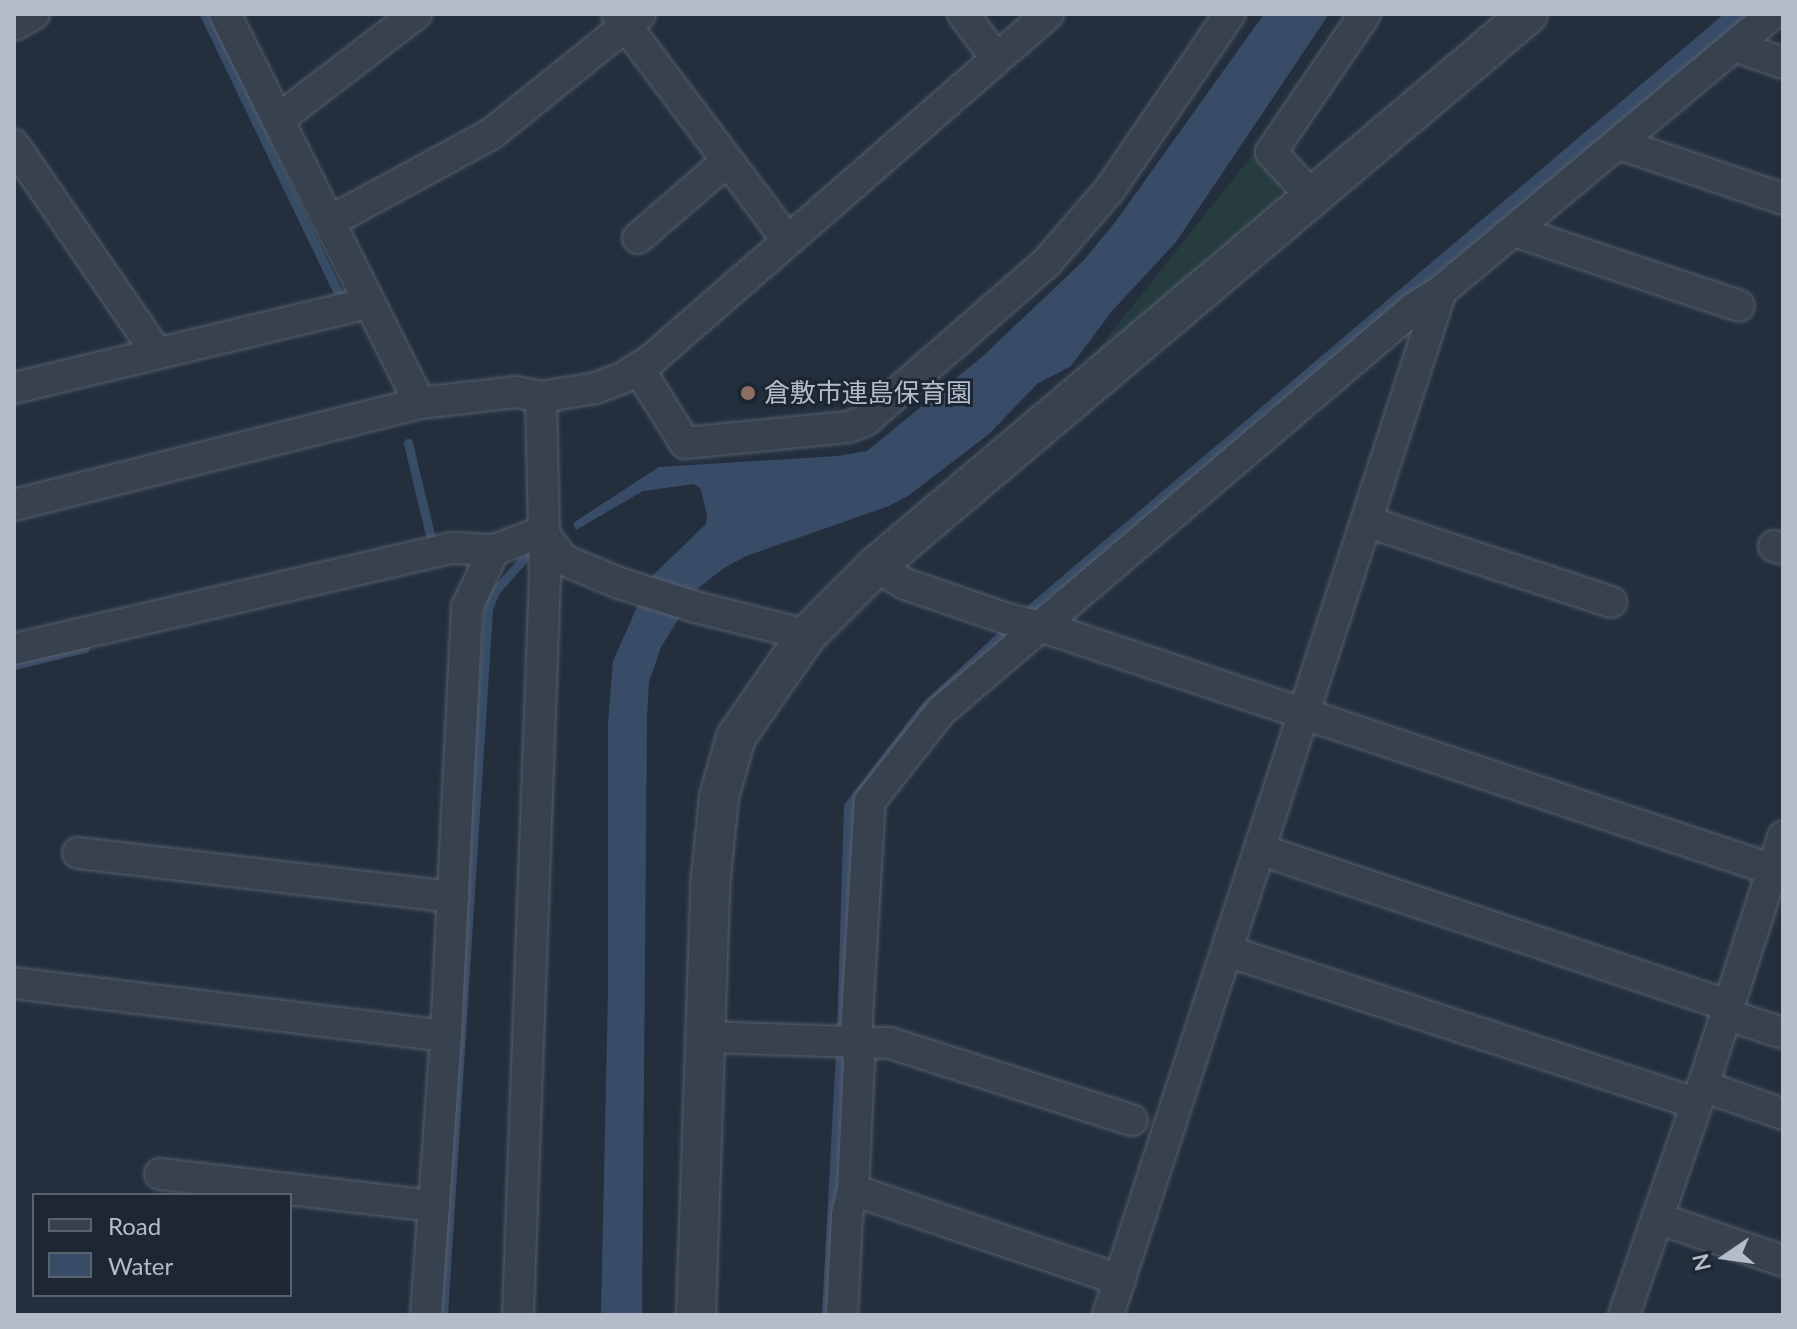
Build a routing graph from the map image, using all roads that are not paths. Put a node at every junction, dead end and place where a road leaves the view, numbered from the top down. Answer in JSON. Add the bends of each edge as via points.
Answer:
{"nodes":[{"id":1,"x":34,"y":14,"type":"edge"},
{"id":2,"x":225,"y":14,"type":"edge"},
{"id":3,"x":416,"y":14,"type":"edge"},
{"id":4,"x":963,"y":14,"type":"edge"},
{"id":5,"x":1048,"y":14,"type":"edge"},
{"id":6,"x":1230,"y":14,"type":"edge"},
{"id":7,"x":1365,"y":14,"type":"edge"},
{"id":8,"x":1528,"y":14,"type":"edge"},
{"id":9,"x":1772,"y":14,"type":"edge"},
{"id":10,"x":628,"y":18,"type":"edge"},
{"id":11,"x":14,"y":25,"type":"edge"},
{"id":12,"x":1735,"y":46,"type":"junction"},
{"id":13,"x":996,"y":58,"type":"junction"},
{"id":14,"x":1783,"y":63,"type":"edge"},
{"id":15,"x":279,"y":119,"type":"junction"},
{"id":16,"x":1619,"y":144,"type":"junction"},
{"id":17,"x":14,"y":145,"type":"edge"},
{"id":18,"x":726,"y":162,"type":"junction"},
{"id":19,"x":1312,"y":197,"type":"junction"},
{"id":20,"x":1783,"y":199,"type":"edge"},
{"id":21,"x":329,"y":222,"type":"junction"},
{"id":22,"x":1514,"y":231,"type":"junction"},
{"id":23,"x":638,"y":238,"type":"dead end"},
{"id":24,"x":787,"y":240,"type":"junction"},
{"id":25,"x":1441,"y":291,"type":"junction"},
{"id":26,"x":368,"y":303,"type":"junction"},
{"id":27,"x":1739,"y":306,"type":"dead end"},
{"id":28,"x":157,"y":353,"type":"junction"},
{"id":29,"x":638,"y":368,"type":"junction"},
{"id":30,"x":14,"y":388,"type":"edge"},
{"id":31,"x":541,"y":397,"type":"junction"},
{"id":32,"x":420,"y":403,"type":"junction"},
{"id":33,"x":14,"y":505,"type":"edge"},
{"id":34,"x":1368,"y":522,"type":"junction"},
{"id":35,"x":542,"y":532,"type":"junction"},
{"id":36,"x":494,"y":550,"type":"junction"},
{"id":37,"x":876,"y":566,"type":"junction"},
{"id":38,"x":1611,"y":602,"type":"dead end"},
{"id":39,"x":1026,"y":624,"type":"junction"},
{"id":40,"x":807,"y":635,"type":"junction"},
{"id":41,"x":14,"y":649,"type":"edge"},
{"id":42,"x":1306,"y":715,"type":"junction"},
{"id":43,"x":1783,"y":837,"type":"edge"},
{"id":44,"x":1261,"y":850,"type":"junction"},
{"id":45,"x":78,"y":853,"type":"dead end"},
{"id":46,"x":1778,"y":871,"type":"edge"},
{"id":47,"x":453,"y":897,"type":"junction"},
{"id":48,"x":1227,"y":951,"type":"junction"},
{"id":49,"x":14,"y":983,"type":"edge"},
{"id":50,"x":1726,"y":1010,"type":"junction"},
{"id":51,"x":1783,"y":1033,"type":"edge"},
{"id":52,"x":446,"y":1036,"type":"junction"},
{"id":53,"x":705,"y":1037,"type":"junction"},
{"id":54,"x":848,"y":1043,"type":"junction"},
{"id":55,"x":1700,"y":1095,"type":"junction"},
{"id":56,"x":1783,"y":1114,"type":"edge"},
{"id":57,"x":1132,"y":1120,"type":"dead end"},
{"id":58,"x":160,"y":1174,"type":"dead end"},
{"id":59,"x":853,"y":1190,"type":"junction"},
{"id":60,"x":434,"y":1206,"type":"junction"},
{"id":61,"x":1657,"y":1218,"type":"junction"},
{"id":62,"x":1783,"y":1261,"type":"edge"},
{"id":63,"x":1120,"y":1280,"type":"junction"},
{"id":64,"x":426,"y":1315,"type":"edge"},
{"id":65,"x":518,"y":1315,"type":"edge"},
{"id":66,"x":696,"y":1315,"type":"edge"},
{"id":67,"x":842,"y":1315,"type":"edge"},
{"id":68,"x":1108,"y":1315,"type":"edge"},
{"id":69,"x":1624,"y":1315,"type":"edge"}],
"edges":[{"from":1,"to":11,"type":"street"},
{"from":2,"to":15,"type":"street"},
{"from":3,"to":15,"type":"street"},
{"from":4,"to":13,"type":"street"},
{"from":5,"to":13,"type":"street"},
{"from":6,"to":29,"type":"street","via":[[1110,189],[1047,262],[866,420],[848,427],[685,443]]},
{"from":7,"to":19,"type":"street","via":[[1271,152]]},
{"from":8,"to":19,"type":"street"},
{"from":9,"to":12,"type":"street"},
{"from":10,"to":18,"type":"street"},
{"from":10,"to":21,"type":"street","via":[[491,134]]},
{"from":12,"to":14,"type":"street"},
{"from":12,"to":16,"type":"street"},
{"from":13,"to":24,"type":"street"},
{"from":15,"to":21,"type":"street"},
{"from":16,"to":20,"type":"street"},
{"from":16,"to":22,"type":"street"},
{"from":17,"to":28,"type":"street"},
{"from":18,"to":23,"type":"street"},
{"from":18,"to":24,"type":"street"},
{"from":19,"to":37,"type":"street"},
{"from":21,"to":26,"type":"street"},
{"from":22,"to":25,"type":"street"},
{"from":22,"to":27,"type":"street"},
{"from":24,"to":29,"type":"street"},
{"from":25,"to":34,"type":"street"},
{"from":25,"to":39,"type":"street"},
{"from":26,"to":28,"type":"street"},
{"from":26,"to":32,"type":"street"},
{"from":28,"to":30,"type":"street"},
{"from":29,"to":31,"type":"street","via":[[596,388]]},
{"from":31,"to":32,"type":"street","via":[[516,392]]},
{"from":31,"to":35,"type":"street"},
{"from":32,"to":33,"type":"street"},
{"from":34,"to":38,"type":"street"},
{"from":34,"to":42,"type":"street"},
{"from":35,"to":36,"type":"street"},
{"from":35,"to":40,"type":"street","via":[[564,560],[619,583]]},
{"from":35,"to":65,"type":"street","via":[[545,575]]},
{"from":36,"to":41,"type":"street","via":[[452,548]]},
{"from":36,"to":47,"type":"street","via":[[467,607]]},
{"from":37,"to":39,"type":"street","via":[[905,584]]},
{"from":37,"to":40,"type":"street"},
{"from":39,"to":42,"type":"street"},
{"from":39,"to":54,"type":"street","via":[[941,711],[870,801]]},
{"from":40,"to":53,"type":"street","via":[[736,737],[719,797]]},
{"from":42,"to":44,"type":"street"},
{"from":42,"to":46,"type":"street"},
{"from":43,"to":46,"type":"street"},
{"from":44,"to":48,"type":"street"},
{"from":44,"to":50,"type":"street"},
{"from":45,"to":47,"type":"street"},
{"from":46,"to":50,"type":"street"},
{"from":47,"to":52,"type":"street"},
{"from":48,"to":55,"type":"street"},
{"from":48,"to":63,"type":"street"},
{"from":49,"to":52,"type":"street"},
{"from":50,"to":51,"type":"street"},
{"from":50,"to":55,"type":"street"},
{"from":52,"to":60,"type":"street"},
{"from":53,"to":54,"type":"street"},
{"from":53,"to":66,"type":"street"},
{"from":54,"to":57,"type":"street","via":[[890,1043]]},
{"from":54,"to":59,"type":"street"},
{"from":55,"to":56,"type":"street"},
{"from":55,"to":61,"type":"street"},
{"from":58,"to":60,"type":"street"},
{"from":59,"to":63,"type":"street"},
{"from":59,"to":67,"type":"street"},
{"from":60,"to":64,"type":"street"},
{"from":61,"to":62,"type":"street"},
{"from":61,"to":69,"type":"street"},
{"from":63,"to":68,"type":"street"}]}
